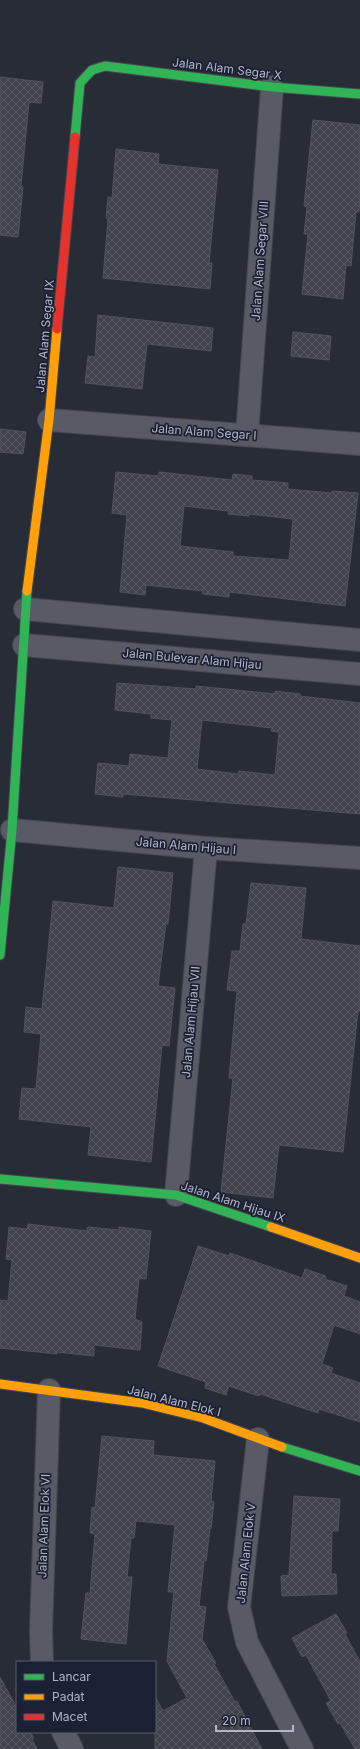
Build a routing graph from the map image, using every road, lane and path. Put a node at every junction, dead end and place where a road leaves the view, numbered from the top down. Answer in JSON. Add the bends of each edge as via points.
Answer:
{"nodes":[{"id":1,"x":92,"y":70,"type":"joint"},
{"id":2,"x":272,"y":87,"type":"junction"},
{"id":3,"x":360,"y":94,"type":"edge"},
{"id":4,"x":49,"y":420,"type":"junction"},
{"id":5,"x":247,"y":435,"type":"junction"},
{"id":6,"x":360,"y":444,"type":"edge"},
{"id":7,"x":25,"y":609,"type":"junction"},
{"id":8,"x":360,"y":640,"type":"edge"},
{"id":9,"x":24,"y":645,"type":"junction"},
{"id":10,"x":360,"y":674,"type":"edge"},
{"id":11,"x":12,"y":830,"type":"junction"},
{"id":12,"x":206,"y":848,"type":"junction"},
{"id":13,"x":360,"y":858,"type":"edge"},
{"id":14,"x":0,"y":955,"type":"edge"},
{"id":15,"x":0,"y":1179,"type":"edge"},
{"id":16,"x":176,"y":1195,"type":"junction"},
{"id":17,"x":360,"y":1258,"type":"edge"},
{"id":18,"x":0,"y":1384,"type":"edge"},
{"id":19,"x":49,"y":1390,"type":"junction"},
{"id":20,"x":258,"y":1440,"type":"junction"},
{"id":21,"x":360,"y":1471,"type":"edge"},
{"id":22,"x":42,"y":1661,"type":"edge"},
{"id":23,"x":64,"y":1733,"type":"edge"},
{"id":24,"x":72,"y":1749,"type":"edge"},
{"id":25,"x":302,"y":1749,"type":"edge"}],
"edges":[{"from":1,"to":2,"type":"street","name":"Jalan Alam Segar X","via":[[105,66]]},
{"from":1,"to":4,"type":"street","name":"Jalan Alam Segar IX","via":[[80,83]]},
{"from":2,"to":3,"type":"street","name":"Jalan Alam Segar X"},
{"from":2,"to":5,"type":"street","name":"Jalan Alam Segar VIII"},
{"from":4,"to":5,"type":"street","name":"Jalan Alam Segar I"},
{"from":4,"to":7,"type":"street","name":"Jalan Alam Segar IX"},
{"from":5,"to":6,"type":"street","name":"Jalan Alam Segar I"},
{"from":7,"to":8,"type":"street"},
{"from":7,"to":9,"type":"street","name":"Jalan Alam Segar IX"},
{"from":9,"to":10,"type":"street","name":"Jalan Bulevar Alam Hijau"},
{"from":9,"to":11,"type":"street","name":"Jalan Alam Segar IX"},
{"from":11,"to":12,"type":"street","name":"Jalan Alam Hijau I"},
{"from":11,"to":14,"type":"street","name":"Jalan Alam Segar IX"},
{"from":12,"to":13,"type":"street","name":"Jalan Alam Hijau I"},
{"from":12,"to":16,"type":"street","name":"Jalan Alam Hijau VII"},
{"from":15,"to":16,"type":"street","name":"Jalan Alam Hijau IX"},
{"from":16,"to":17,"type":"street","name":"Jalan Alam Hijau IX"},
{"from":18,"to":19,"type":"street","name":"Jalan Alam Elok I"},
{"from":19,"to":20,"type":"street","name":"Jalan Alam Elok I","via":[[142,1403],[203,1418]]},
{"from":19,"to":22,"type":"street","name":"Jalan Alam Elok VI"},
{"from":20,"to":21,"type":"street","name":"Jalan Alam Elok I"},
{"from":20,"to":25,"type":"street","name":"Jalan Alam Elok V","via":[[239,1607],[247,1642]]},
{"from":23,"to":24,"type":"street"}]}
